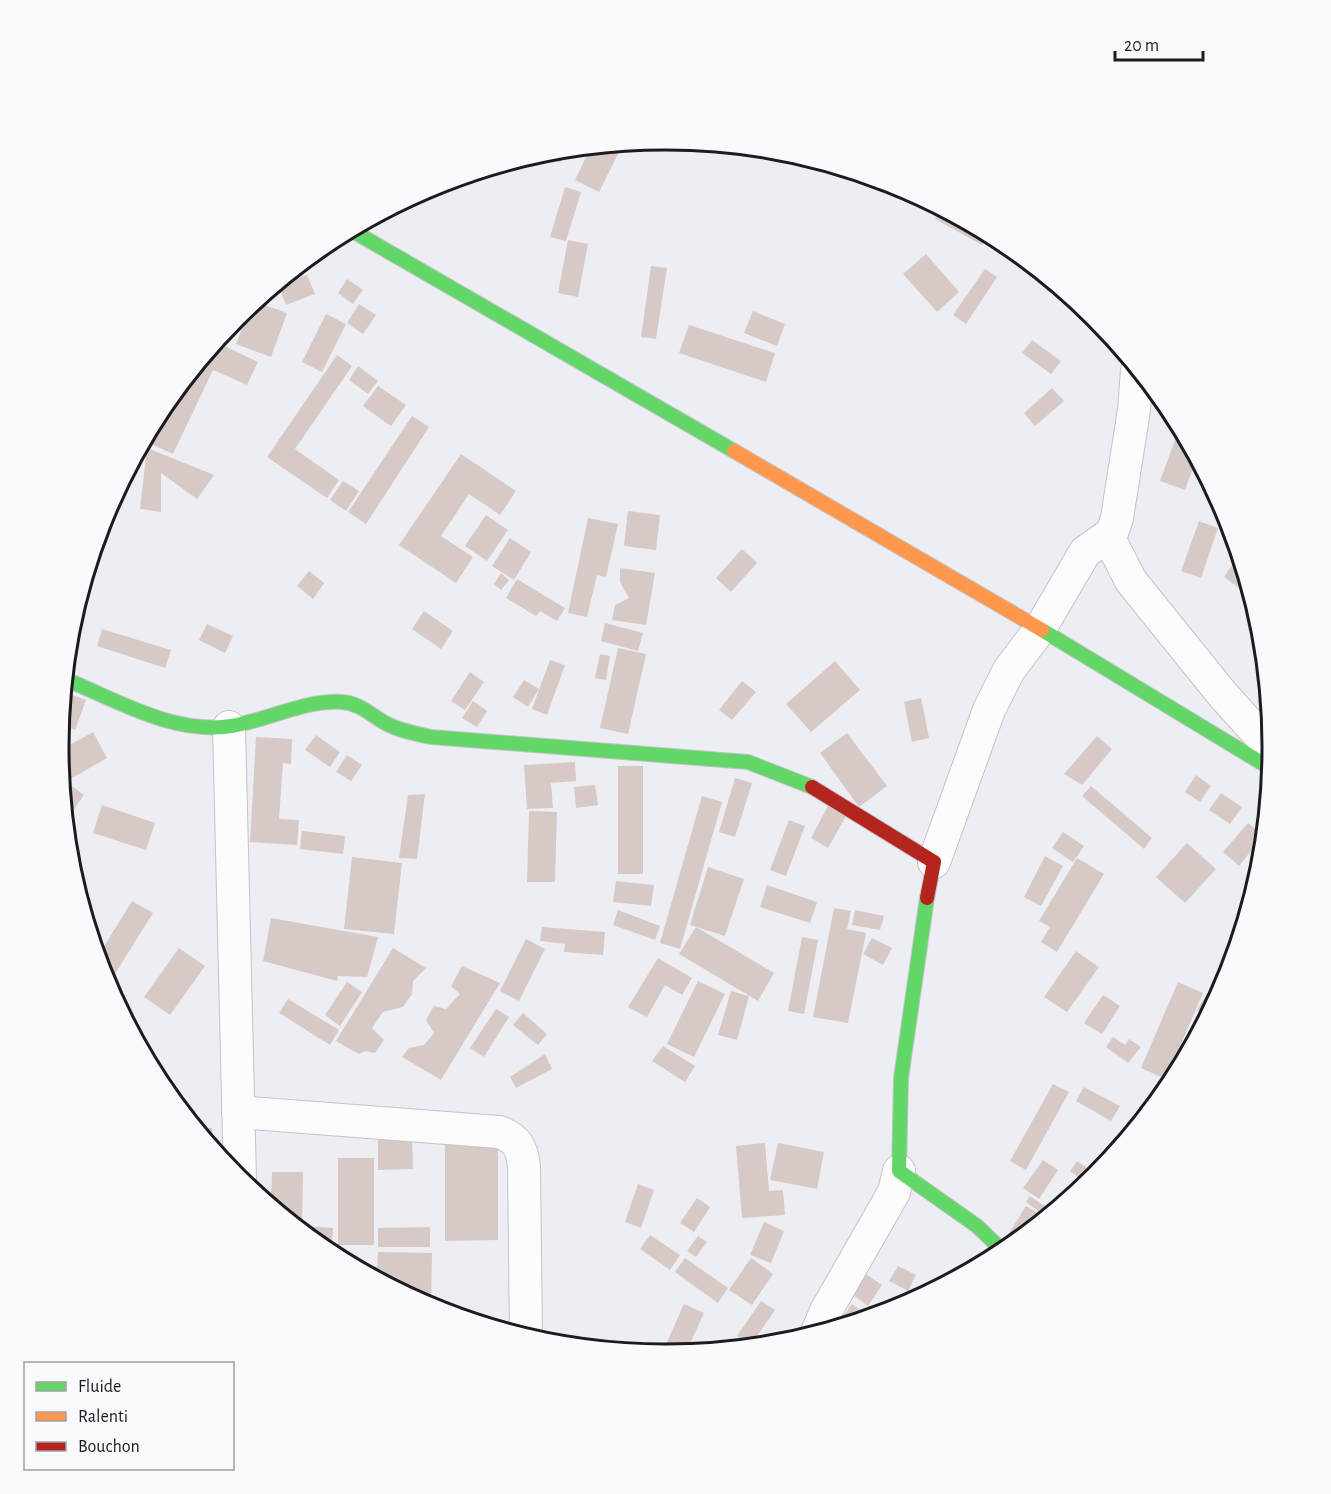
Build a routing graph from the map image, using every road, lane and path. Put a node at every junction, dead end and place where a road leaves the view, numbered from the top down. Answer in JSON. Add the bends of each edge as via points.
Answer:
{"nodes":[{"id":1,"x":359,"y":235,"type":"edge"},
{"id":2,"x":1136,"y":381,"type":"edge"},
{"id":3,"x":1108,"y":536,"type":"junction"},
{"id":4,"x":1040,"y":629,"type":"junction"},
{"id":5,"x":73,"y":682,"type":"edge"},
{"id":6,"x":229,"y":727,"type":"junction"},
{"id":7,"x":1262,"y":738,"type":"edge"},
{"id":8,"x":1262,"y":763,"type":"edge"},
{"id":9,"x":934,"y":862,"type":"junction"},
{"id":10,"x":238,"y":1112,"type":"junction"},
{"id":11,"x":240,"y":1164,"type":"edge"},
{"id":12,"x":899,"y":1171,"type":"junction"},
{"id":13,"x":996,"y":1244,"type":"edge"},
{"id":14,"x":821,"y":1323,"type":"edge"},
{"id":15,"x":526,"y":1327,"type":"edge"}],
"edges":[{"from":1,"to":4,"type":"street"},
{"from":2,"to":3,"type":"street","via":[[1117,518]]},
{"from":3,"to":4,"type":"street","via":[[1085,552]]},
{"from":3,"to":7,"type":"street","via":[[1131,581]]},
{"from":4,"to":8,"type":"street"},
{"from":4,"to":9,"type":"street","via":[[1009,670],[989,710]]},
{"from":5,"to":6,"type":"street","via":[[177,724]]},
{"from":6,"to":9,"type":"street","via":[[305,706],[345,702],[411,734],[431,737],[748,762],[807,784]]},
{"from":6,"to":10,"type":"street"},
{"from":9,"to":12,"type":"street","via":[[901,1078]]},
{"from":10,"to":11,"type":"street"},
{"from":10,"to":15,"type":"street","via":[[512,1136],[519,1144],[524,1167]]},
{"from":12,"to":13,"type":"street","via":[[977,1226]]},
{"from":12,"to":14,"type":"street","via":[[890,1199]]}]}
